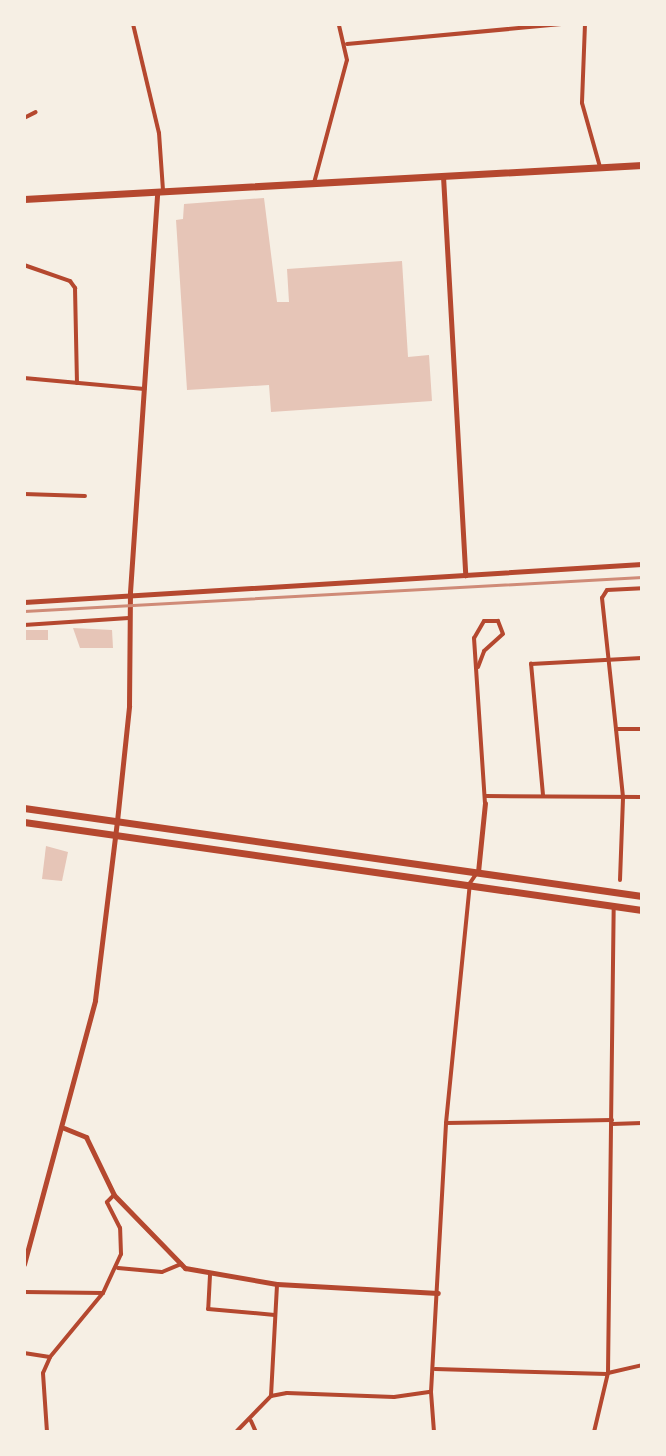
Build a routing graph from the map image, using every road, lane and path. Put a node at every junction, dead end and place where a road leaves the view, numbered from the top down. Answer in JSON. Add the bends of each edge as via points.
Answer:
{"nodes":[{"id":1,"x":133,"y":24,"type":"edge"},
{"id":2,"x":339,"y":24,"type":"edge"},
{"id":3,"x":554,"y":24,"type":"edge"},
{"id":4,"x":564,"y":24,"type":"edge"},
{"id":5,"x":585,"y":24,"type":"edge"},
{"id":6,"x":347,"y":44,"type":"junction"},
{"id":7,"x":36,"y":112,"type":"dead end"},
{"id":8,"x":24,"y":118,"type":"edge"},
{"id":9,"x":642,"y":165,"type":"edge"},
{"id":10,"x":600,"y":167,"type":"junction"},
{"id":11,"x":443,"y":176,"type":"junction"},
{"id":12,"x":314,"y":183,"type":"junction"},
{"id":13,"x":160,"y":194,"type":"junction"},
{"id":14,"x":24,"y":199,"type":"edge"},
{"id":15,"x":24,"y":265,"type":"edge"},
{"id":16,"x":24,"y":378,"type":"edge"},
{"id":17,"x":77,"y":383,"type":"junction"},
{"id":18,"x":144,"y":389,"type":"junction"},
{"id":19,"x":24,"y":494,"type":"edge"},
{"id":20,"x":85,"y":496,"type":"dead end"},
{"id":21,"x":642,"y":564,"type":"edge"},
{"id":22,"x":465,"y":575,"type":"junction"},
{"id":23,"x":642,"y":588,"type":"edge"},
{"id":24,"x":130,"y":592,"type":"junction"},
{"id":25,"x":24,"y":602,"type":"edge"},
{"id":26,"x":129,"y":618,"type":"junction"},
{"id":27,"x":24,"y":625,"type":"edge"},
{"id":28,"x":642,"y":658,"type":"edge"},
{"id":29,"x":608,"y":660,"type":"junction"},
{"id":30,"x":478,"y":667,"type":"junction"},
{"id":31,"x":616,"y":729,"type":"junction"},
{"id":32,"x":642,"y":729,"type":"edge"},
{"id":33,"x":543,"y":795,"type":"junction"},
{"id":34,"x":623,"y":797,"type":"junction"},
{"id":35,"x":642,"y":797,"type":"edge"},
{"id":36,"x":485,"y":800,"type":"junction"},
{"id":37,"x":24,"y":808,"type":"edge"},
{"id":38,"x":117,"y":821,"type":"junction"},
{"id":39,"x":24,"y":822,"type":"edge"},
{"id":40,"x":115,"y":835,"type":"junction"},
{"id":41,"x":478,"y":872,"type":"junction"},
{"id":42,"x":620,"y":880,"type":"dead end"},
{"id":43,"x":470,"y":883,"type":"junction"},
{"id":44,"x":642,"y":896,"type":"edge"},
{"id":45,"x":614,"y":906,"type":"junction"},
{"id":46,"x":642,"y":910,"type":"edge"},
{"id":47,"x":612,"y":1122,"type":"junction"},
{"id":48,"x":446,"y":1123,"type":"junction"},
{"id":49,"x":642,"y":1123,"type":"edge"},
{"id":50,"x":64,"y":1128,"type":"junction"},
{"id":51,"x":114,"y":1195,"type":"junction"},
{"id":52,"x":24,"y":1264,"type":"edge"},
{"id":53,"x":181,"y":1264,"type":"junction"},
{"id":54,"x":118,"y":1268,"type":"junction"},
{"id":55,"x":210,"y":1275,"type":"junction"},
{"id":56,"x":277,"y":1284,"type":"junction"},
{"id":57,"x":24,"y":1292,"type":"edge"},
{"id":58,"x":103,"y":1293,"type":"junction"},
{"id":59,"x":438,"y":1293,"type":"junction"},
{"id":60,"x":275,"y":1315,"type":"junction"},
{"id":61,"x":24,"y":1353,"type":"edge"},
{"id":62,"x":50,"y":1357,"type":"junction"},
{"id":63,"x":642,"y":1365,"type":"edge"},
{"id":64,"x":435,"y":1369,"type":"junction"},
{"id":65,"x":607,"y":1373,"type":"junction"},
{"id":66,"x":431,"y":1392,"type":"junction"},
{"id":67,"x":271,"y":1396,"type":"junction"},
{"id":68,"x":251,"y":1421,"type":"junction"},
{"id":69,"x":47,"y":1432,"type":"edge"},
{"id":70,"x":236,"y":1432,"type":"edge"},
{"id":71,"x":256,"y":1432,"type":"edge"},
{"id":72,"x":434,"y":1432,"type":"edge"},
{"id":73,"x":594,"y":1432,"type":"edge"}],
"edges":[{"from":1,"to":13,"type":"street","via":[[159,133]]},
{"from":2,"to":6,"type":"street"},
{"from":3,"to":4,"type":"street"},
{"from":3,"to":6,"type":"street"},
{"from":5,"to":10,"type":"street","via":[[582,103]]},
{"from":6,"to":12,"type":"street"},
{"from":7,"to":8,"type":"street"},
{"from":9,"to":10,"type":"highway"},
{"from":10,"to":11,"type":"highway"},
{"from":11,"to":12,"type":"highway"},
{"from":11,"to":22,"type":"street"},
{"from":12,"to":13,"type":"highway"},
{"from":13,"to":14,"type":"highway"},
{"from":13,"to":18,"type":"street"},
{"from":15,"to":17,"type":"street","via":[[70,281],[75,288]]},
{"from":16,"to":17,"type":"street"},
{"from":17,"to":18,"type":"street"},
{"from":18,"to":24,"type":"street"},
{"from":19,"to":20,"type":"street"},
{"from":21,"to":22,"type":"street"},
{"from":22,"to":24,"type":"street"},
{"from":23,"to":29,"type":"street","via":[[607,590],[602,598]]},
{"from":24,"to":25,"type":"street"},
{"from":24,"to":26,"type":"street"},
{"from":26,"to":27,"type":"street"},
{"from":26,"to":38,"type":"street","via":[[129,706]]},
{"from":28,"to":29,"type":"street"},
{"from":29,"to":31,"type":"street"},
{"from":29,"to":33,"type":"street","via":[[531,664]]},
{"from":30,"to":30,"type":"street","via":[[475,631],[484,621],[498,621],[503,634],[484,651]]},
{"from":30,"to":36,"type":"street"},
{"from":31,"to":32,"type":"street"},
{"from":31,"to":34,"type":"street"},
{"from":33,"to":34,"type":"street"},
{"from":33,"to":36,"type":"street"},
{"from":34,"to":35,"type":"street"},
{"from":34,"to":42,"type":"street"},
{"from":36,"to":41,"type":"street"},
{"from":37,"to":38,"type":"highway"},
{"from":38,"to":40,"type":"street"},
{"from":38,"to":41,"type":"highway"},
{"from":39,"to":40,"type":"highway"},
{"from":40,"to":43,"type":"highway"},
{"from":40,"to":50,"type":"street","via":[[95,1000]]},
{"from":41,"to":43,"type":"street"},
{"from":41,"to":44,"type":"highway"},
{"from":43,"to":45,"type":"highway"},
{"from":43,"to":48,"type":"street"},
{"from":45,"to":46,"type":"highway"},
{"from":45,"to":47,"type":"street"},
{"from":47,"to":48,"type":"street"},
{"from":47,"to":49,"type":"street"},
{"from":47,"to":65,"type":"street"},
{"from":48,"to":59,"type":"street"},
{"from":50,"to":51,"type":"street","via":[[86,1137]]},
{"from":50,"to":52,"type":"street"},
{"from":51,"to":53,"type":"street"},
{"from":51,"to":54,"type":"street","via":[[107,1202],[120,1228]]},
{"from":53,"to":54,"type":"street","via":[[162,1272]]},
{"from":53,"to":55,"type":"street"},
{"from":54,"to":58,"type":"street"},
{"from":55,"to":56,"type":"street"},
{"from":55,"to":60,"type":"street","via":[[208,1309]]},
{"from":56,"to":59,"type":"street"},
{"from":56,"to":60,"type":"street"},
{"from":57,"to":58,"type":"street"},
{"from":58,"to":62,"type":"street"},
{"from":59,"to":64,"type":"street"},
{"from":60,"to":67,"type":"street"},
{"from":61,"to":62,"type":"street"},
{"from":62,"to":69,"type":"street","via":[[43,1373]]},
{"from":63,"to":65,"type":"street"},
{"from":64,"to":65,"type":"street"},
{"from":64,"to":66,"type":"street"},
{"from":65,"to":73,"type":"street"},
{"from":66,"to":67,"type":"street","via":[[394,1397]]},
{"from":66,"to":72,"type":"street"},
{"from":67,"to":68,"type":"street"},
{"from":68,"to":70,"type":"street"},
{"from":68,"to":71,"type":"street"}]}
